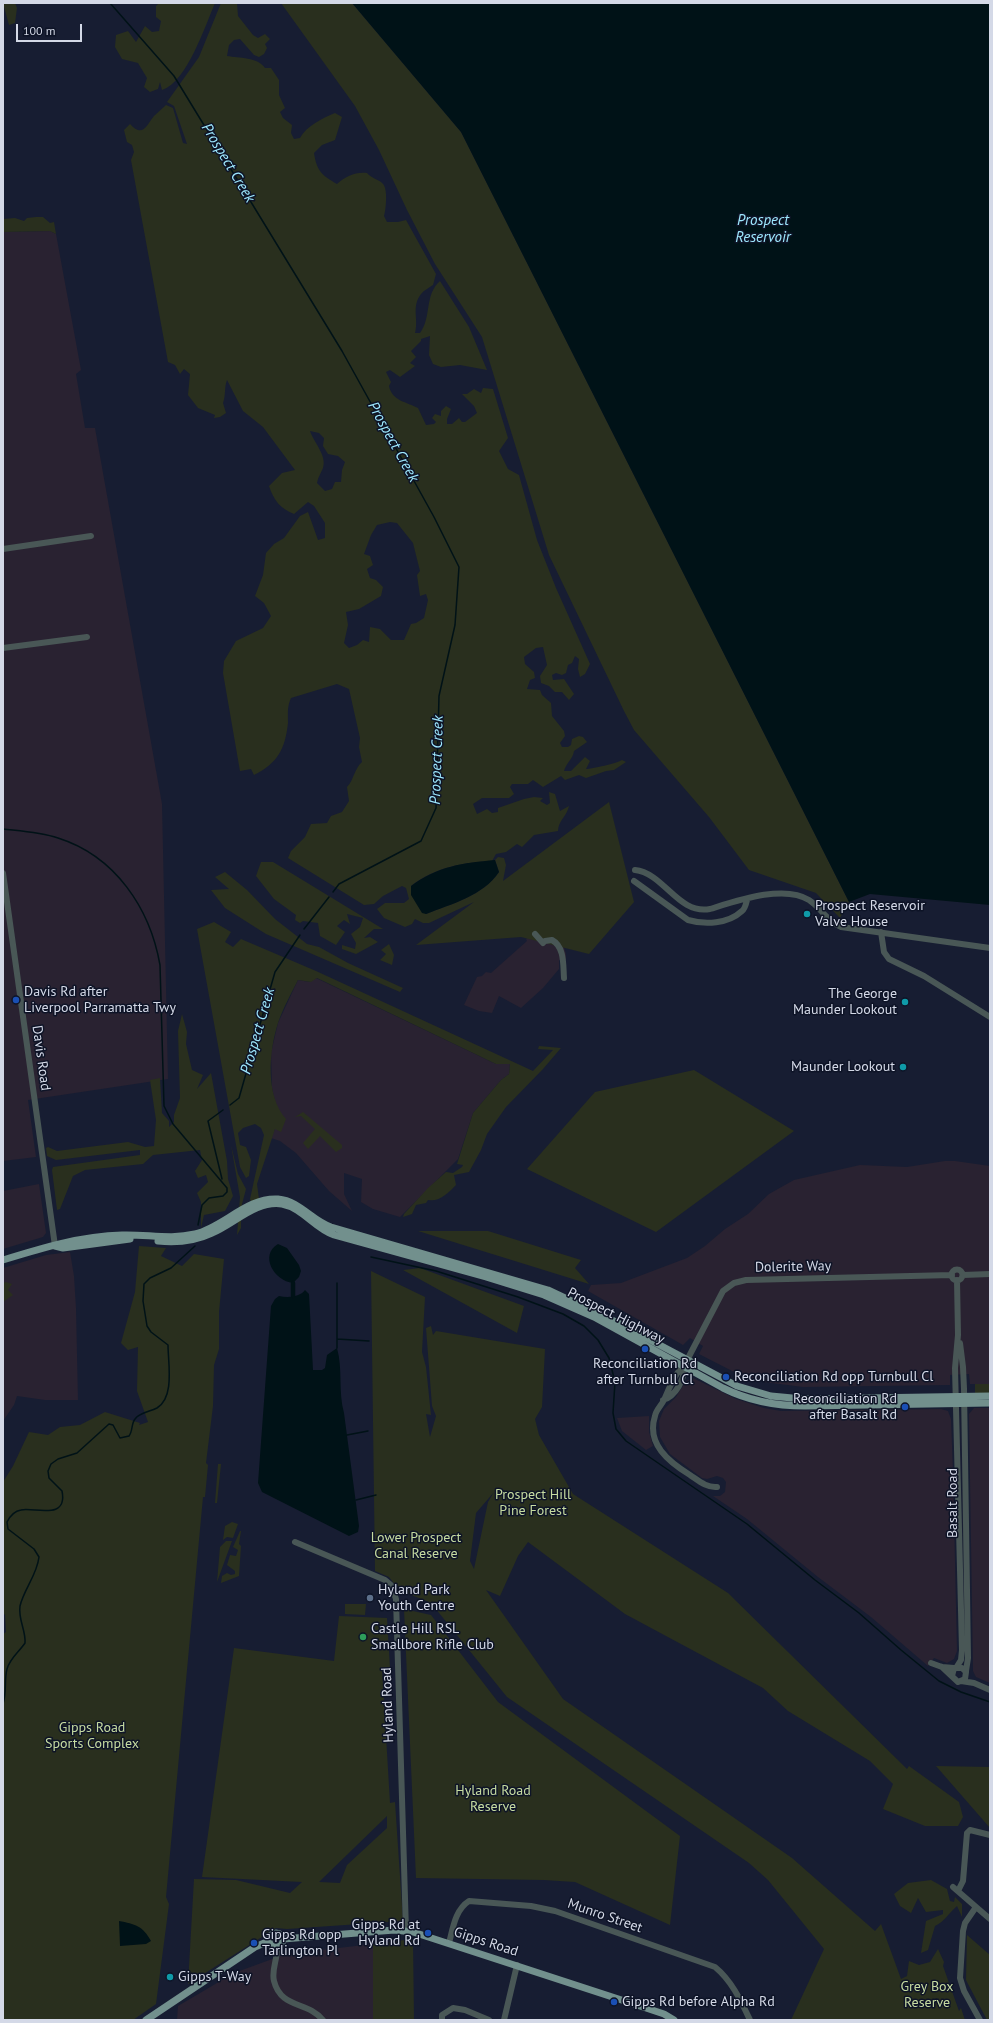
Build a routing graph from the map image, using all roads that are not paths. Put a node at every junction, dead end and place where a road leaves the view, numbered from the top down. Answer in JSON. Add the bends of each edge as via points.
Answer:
{"nodes":[{"id":1,"x":91,"y":536,"type":"dead end"},
{"id":2,"x":3,"y":549,"type":"edge"},
{"id":3,"x":87,"y":636,"type":"dead end"},
{"id":4,"x":3,"y":648,"type":"edge"},
{"id":5,"x":635,"y":870,"type":"dead end"},
{"id":6,"x":3,"y":873,"type":"edge"},
{"id":7,"x":634,"y":881,"type":"dead end"},
{"id":8,"x":748,"y":900,"type":"junction"},
{"id":9,"x":881,"y":932,"type":"junction"},
{"id":10,"x":535,"y":934,"type":"dead end"},
{"id":11,"x":990,"y":948,"type":"edge"},
{"id":12,"x":564,"y":978,"type":"dead end"},
{"id":13,"x":990,"y":1017,"type":"edge"},
{"id":14,"x":54,"y":1246,"type":"junction"},
{"id":15,"x":3,"y":1260,"type":"edge"},
{"id":16,"x":990,"y":1274,"type":"edge"},
{"id":17,"x":952,"y":1275,"type":"junction"},
{"id":18,"x":963,"y":1275,"type":"junction"},
{"id":19,"x":957,"y":1280,"type":"junction"},
{"id":20,"x":958,"y":1335,"type":"junction"},
{"id":21,"x":685,"y":1363,"type":"junction"},
{"id":22,"x":990,"y":1396,"type":"edge"},
{"id":23,"x":956,"y":1400,"type":"junction"},
{"id":24,"x":964,"y":1400,"type":"junction"},
{"id":25,"x":990,"y":1403,"type":"edge"},
{"id":26,"x":717,"y":1487,"type":"dead end"},
{"id":27,"x":962,"y":1499,"type":"junction"},
{"id":28,"x":295,"y":1542,"type":"dead end"},
{"id":29,"x":930,"y":1662,"type":"dead end"},
{"id":30,"x":942,"y":1667,"type":"junction"},
{"id":31,"x":955,"y":1668,"type":"junction"},
{"id":32,"x":966,"y":1672,"type":"junction"},
{"id":33,"x":952,"y":1676,"type":"junction"},
{"id":34,"x":961,"y":1681,"type":"junction"},
{"id":35,"x":974,"y":1684,"type":"junction"},
{"id":36,"x":990,"y":1690,"type":"edge"},
{"id":37,"x":990,"y":1835,"type":"edge"},
{"id":38,"x":976,"y":1907,"type":"junction"},
{"id":39,"x":990,"y":1919,"type":"edge"},
{"id":40,"x":406,"y":1931,"type":"junction"},
{"id":41,"x":283,"y":1939,"type":"junction"},
{"id":42,"x":269,"y":1941,"type":"junction"},
{"id":43,"x":449,"y":1943,"type":"junction"},
{"id":44,"x":277,"y":1946,"type":"junction"},
{"id":45,"x":516,"y":1966,"type":"junction"},
{"id":46,"x":146,"y":2020,"type":"edge"},
{"id":47,"x":323,"y":2020,"type":"edge"},
{"id":48,"x":442,"y":2020,"type":"edge"},
{"id":49,"x":489,"y":2020,"type":"edge"},
{"id":50,"x":504,"y":2020,"type":"edge"},
{"id":51,"x":674,"y":2020,"type":"edge"},
{"id":52,"x":750,"y":2020,"type":"edge"},
{"id":53,"x":980,"y":2020,"type":"edge"}],
"edges":[{"from":1,"to":2,"type":"street"},
{"from":3,"to":4,"type":"street"},
{"from":5,"to":8,"type":"street","via":[[648,874],[695,910],[706,910]]},
{"from":6,"to":14,"type":"street","name":"Davis Road"},
{"from":7,"to":8,"type":"street","via":[[688,920],[696,922],[728,920],[743,911]]},
{"from":8,"to":9,"type":"street","via":[[772,894],[794,894],[809,900],[827,919],[841,927]]},
{"from":9,"to":11,"type":"street"},
{"from":9,"to":13,"type":"street","via":[[884,952],[889,959],[924,976]]},
{"from":10,"to":12,"type":"street","via":[[543,943],[552,940],[556,942],[561,952]]},
{"from":14,"to":15,"type":"main road","name":"Prospect Highway"},
{"from":14,"to":21,"type":"main road","name":"Prospect Highway","via":[[63,1248],[124,1239],[187,1241],[240,1214],[276,1204],[289,1206],[334,1235],[486,1276],[563,1303]]},
{"from":16,"to":18,"type":"street"},
{"from":17,"to":18,"type":"street","via":[[956,1270],[960,1270]]},
{"from":17,"to":19,"type":"street"},
{"from":17,"to":21,"type":"street","name":"Dolerite Way","via":[[746,1280],[734,1283],[723,1291]]},
{"from":18,"to":19,"type":"street"},
{"from":19,"to":20,"type":"street","name":"Basalt Road"},
{"from":20,"to":23,"type":"street","name":"Basalt Road"},
{"from":20,"to":24,"type":"street","name":"Basalt Road","via":[[964,1367]]},
{"from":21,"to":23,"type":"main road","name":"Prospect Highway","via":[[734,1393],[778,1404],[806,1406]]},
{"from":21,"to":26,"type":"street","name":"Dolerite Way","via":[[685,1375],[657,1410],[654,1420],[655,1439],[659,1449],[674,1465],[707,1486]]},
{"from":22,"to":24,"type":"main road","name":"Prospect Highway"},
{"from":23,"to":24,"type":"main road","name":"Prospect Highway"},
{"from":23,"to":27,"type":"street","name":"Basalt Road"},
{"from":24,"to":25,"type":"main road","name":"Prospect Highway"},
{"from":24,"to":27,"type":"street","name":"Basalt Road"},
{"from":27,"to":31,"type":"street","name":"Basalt Road","via":[[962,1650]]},
{"from":27,"to":32,"type":"street","name":"Basalt Road","via":[[968,1658]]},
{"from":28,"to":40,"type":"street","name":"Hyland Road","via":[[385,1580],[395,1591]]},
{"from":29,"to":30,"type":"street"},
{"from":30,"to":31,"type":"street"},
{"from":30,"to":33,"type":"street"},
{"from":31,"to":32,"type":"street","via":[[960,1667]]},
{"from":31,"to":33,"type":"street"},
{"from":32,"to":34,"type":"street","via":[[965,1679]]},
{"from":32,"to":35,"type":"street"},
{"from":33,"to":34,"type":"street","via":[[956,1681]]},
{"from":34,"to":35,"type":"street"},
{"from":35,"to":36,"type":"street"},
{"from":37,"to":38,"type":"street","via":[[974,1830],[968,1831],[966,1835],[963,1881],[956,1889]]},
{"from":38,"to":39,"type":"street"},
{"from":38,"to":53,"type":"street","via":[[965,1923],[963,1931],[960,1978]]},
{"from":40,"to":41,"type":"main road","name":"Gipps Road"},
{"from":40,"to":43,"type":"main road","name":"Gipps Road"},
{"from":41,"to":42,"type":"main road","via":[[280,1934],[274,1933]]},
{"from":41,"to":44,"type":"main road"},
{"from":42,"to":44,"type":"main road","via":[[273,1946]]},
{"from":42,"to":46,"type":"main road","via":[[255,1947]]},
{"from":43,"to":45,"type":"main road","name":"Gipps Road"},
{"from":43,"to":52,"type":"street","name":"Munro Street","via":[[458,1912],[469,1901],[531,1906],[555,1911],[715,1967],[724,1974]]},
{"from":44,"to":47,"type":"street","via":[[273,1972],[278,1991],[284,1999],[317,2013]]},
{"from":45,"to":50,"type":"street"},
{"from":45,"to":51,"type":"main road","name":"Gipps Road","via":[[643,2006]]},
{"from":48,"to":49,"type":"street","via":[[442,2015],[453,2008]]}]}
